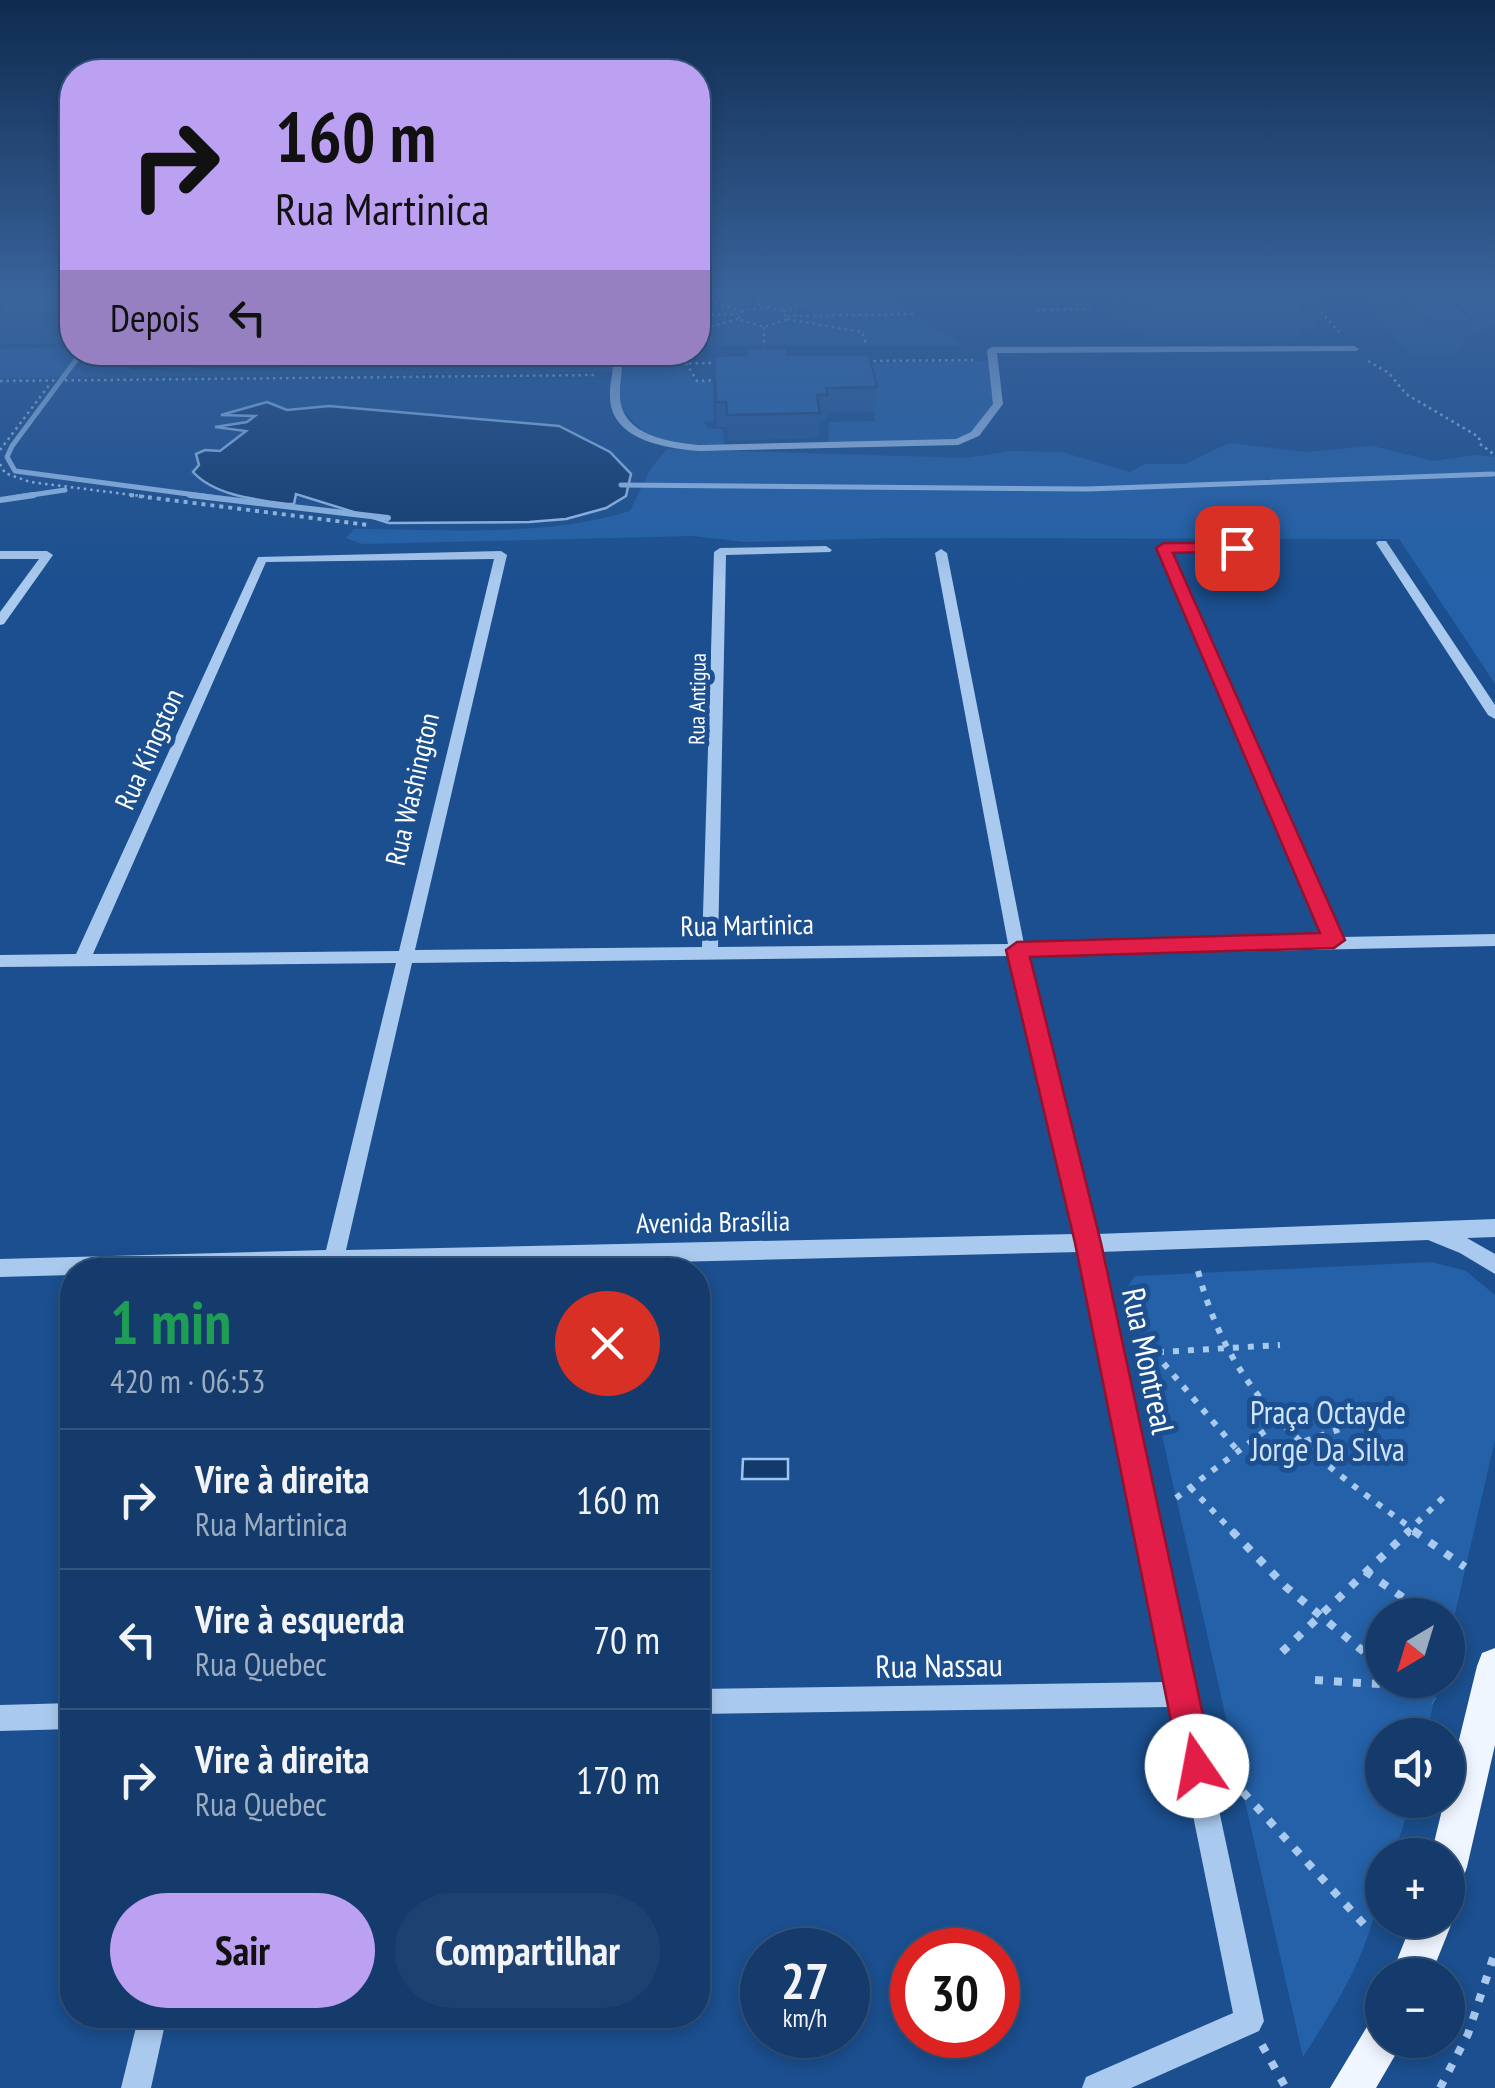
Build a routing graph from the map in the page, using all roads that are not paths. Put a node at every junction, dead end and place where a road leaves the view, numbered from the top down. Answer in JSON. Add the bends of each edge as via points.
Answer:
{"nodes":[{"id":1,"x":615,"y":387,"type":"edge"},
{"id":2,"x":996,"y":387,"type":"edge"},
{"id":3,"x":1382,"y":543,"type":"dead end"},
{"id":4,"x":1273,"y":548,"type":"dead end"},
{"id":5,"x":826,"y":550,"type":"dead end"},
{"id":6,"x":942,"y":553,"type":"dead end"},
{"id":7,"x":0,"y":555,"type":"edge"},
{"id":8,"x":262,"y":560,"type":"joint"},
{"id":9,"x":0,"y":621,"type":"edge"},
{"id":10,"x":1495,"y":715,"type":"edge"},
{"id":11,"x":1334,"y":940,"type":"junction"},
{"id":12,"x":1495,"y":940,"type":"edge"},
{"id":13,"x":1017,"y":950,"type":"junction"},
{"id":14,"x":710,"y":952,"type":"junction"},
{"id":15,"x":406,"y":956,"type":"junction"},
{"id":16,"x":82,"y":960,"type":"junction"},
{"id":17,"x":0,"y":961,"type":"edge"},
{"id":18,"x":1495,"y":1228,"type":"edge"},
{"id":19,"x":1426,"y":1231,"type":"junction"},
{"id":20,"x":1088,"y":1243,"type":"junction"},
{"id":21,"x":333,"y":1258,"type":"edge"},
{"id":22,"x":521,"y":1258,"type":"edge"},
{"id":23,"x":1495,"y":1265,"type":"edge"},
{"id":24,"x":60,"y":1267,"type":"edge"},
{"id":25,"x":0,"y":1268,"type":"edge"},
{"id":26,"x":1495,"y":1666,"type":"edge"},
{"id":27,"x":1182,"y":1694,"type":"junction"},
{"id":28,"x":710,"y":1702,"type":"edge"},
{"id":29,"x":60,"y":1716,"type":"edge"},
{"id":30,"x":0,"y":1718,"type":"edge"},
{"id":31,"x":1455,"y":1838,"type":"edge"},
{"id":32,"x":150,"y":2028,"type":"edge"},
{"id":33,"x":1371,"y":2058,"type":"edge"},
{"id":34,"x":136,"y":2088,"type":"edge"},
{"id":35,"x":1096,"y":2088,"type":"edge"},
{"id":36,"x":1351,"y":2088,"type":"edge"}],
"edges":[{"from":1,"to":2,"type":"street","via":[[624,421],[636,433],[700,448],[944,445],[969,439],[998,404]]},
{"from":3,"to":10,"type":"street"},
{"from":4,"to":11,"type":"street","via":[[1164,548]]},
{"from":5,"to":14,"type":"street","name":"Rua Antigua","via":[[720,552]]},
{"from":6,"to":13,"type":"street","name":"Rua Montreal"},
{"from":7,"to":9,"type":"street","via":[[46,554]]},
{"from":8,"to":15,"type":"street","name":"Rua Washington","via":[[501,555]]},
{"from":8,"to":16,"type":"street","name":"Rua Kingston"},
{"from":11,"to":12,"type":"street","name":"Rua Martinica"},
{"from":11,"to":13,"type":"street","name":"Rua Martinica"},
{"from":13,"to":14,"type":"street","name":"Rua Martinica"},
{"from":13,"to":20,"type":"street","name":"Rua Montreal"},
{"from":14,"to":15,"type":"street","name":"Rua Martinica"},
{"from":15,"to":16,"type":"street","name":"Rua Martinica"},
{"from":15,"to":21,"type":"street","name":"Rua Washington"},
{"from":16,"to":17,"type":"street","name":"Rua Martinica"},
{"from":18,"to":19,"type":"street","name":"Avenida Brasília"},
{"from":19,"to":20,"type":"street","name":"Avenida Brasília"},
{"from":19,"to":23,"type":"street","name":"Avenida Brasília"},
{"from":20,"to":22,"type":"street","name":"Avenida Brasília"},
{"from":20,"to":27,"type":"street","name":"Rua Montreal"},
{"from":24,"to":25,"type":"street","name":"Avenida Brasília"},
{"from":26,"to":31,"type":"main road"},
{"from":27,"to":28,"type":"street","name":"Rua Nassau"},
{"from":27,"to":35,"type":"street","name":"Rua Montreal","via":[[1249,2021]]},
{"from":29,"to":30,"type":"street"},
{"from":32,"to":34,"type":"street"},
{"from":33,"to":36,"type":"main road"}]}
